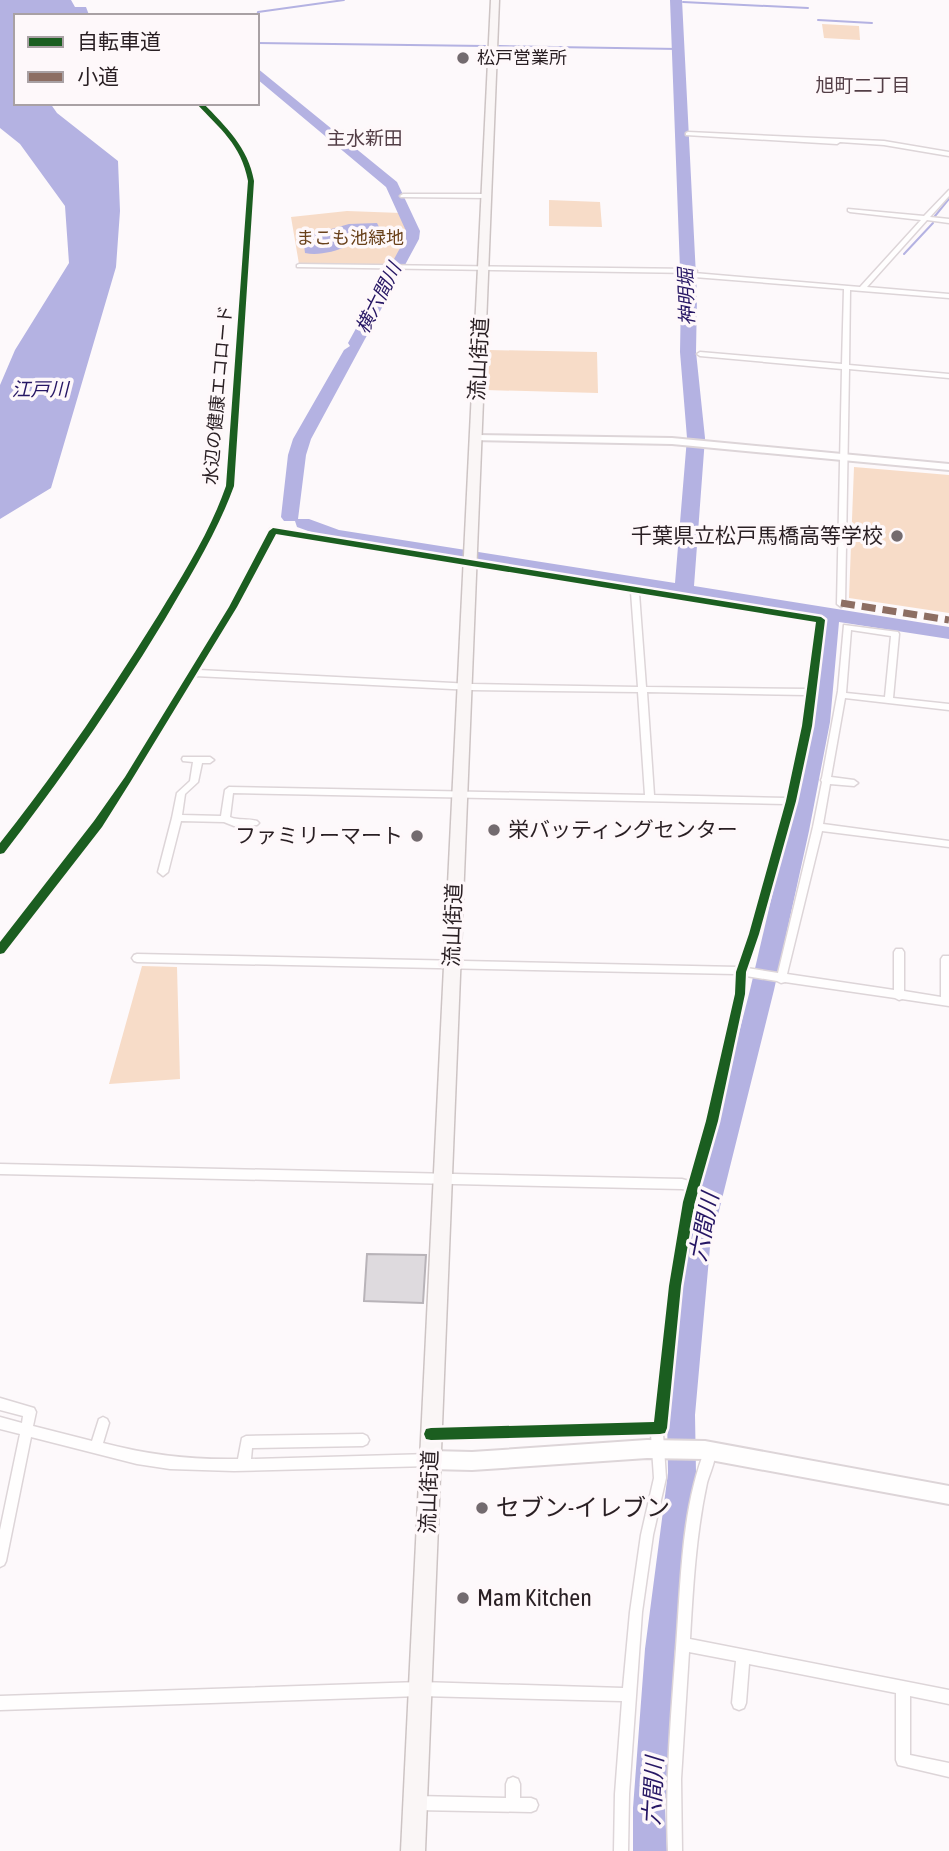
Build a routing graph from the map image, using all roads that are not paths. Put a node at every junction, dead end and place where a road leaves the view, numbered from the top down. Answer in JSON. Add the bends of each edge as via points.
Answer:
{"nodes":[{"id":1,"x":495,"y":0,"type":"edge"},
{"id":2,"x":688,"y":134,"type":"dead end"},
{"id":3,"x":949,"y":154,"type":"edge"},
{"id":4,"x":949,"y":192,"type":"edge"},
{"id":5,"x":403,"y":195,"type":"dead end"},
{"id":6,"x":487,"y":196,"type":"junction"},
{"id":7,"x":850,"y":210,"type":"dead end"},
{"id":8,"x":926,"y":218,"type":"junction"},
{"id":9,"x":949,"y":221,"type":"edge"},
{"id":10,"x":299,"y":266,"type":"dead end"},
{"id":11,"x":483,"y":268,"type":"junction"},
{"id":12,"x":847,"y":288,"type":"junction"},
{"id":13,"x":862,"y":289,"type":"junction"},
{"id":14,"x":949,"y":296,"type":"edge"},
{"id":15,"x":700,"y":354,"type":"dead end"},
{"id":16,"x":846,"y":367,"type":"junction"},
{"id":17,"x":949,"y":376,"type":"edge"},
{"id":18,"x":476,"y":438,"type":"junction"},
{"id":19,"x":844,"y":457,"type":"junction"},
{"id":20,"x":949,"y":467,"type":"edge"},
{"id":21,"x":470,"y":558,"type":"junction"},
{"id":22,"x":635,"y":591,"type":"junction"},
{"id":23,"x":841,"y":604,"type":"dead end"},
{"id":24,"x":194,"y":673,"type":"junction"},
{"id":25,"x":464,"y":686,"type":"junction"},
{"id":26,"x":642,"y":690,"type":"junction"},
{"id":27,"x":810,"y":692,"type":"junction"},
{"id":28,"x":841,"y":695,"type":"junction"},
{"id":29,"x":889,"y":701,"type":"junction"},
{"id":30,"x":949,"y":707,"type":"edge"},
{"id":31,"x":186,"y":759,"type":"dead end"},
{"id":32,"x":198,"y":760,"type":"junction"},
{"id":33,"x":210,"y":760,"type":"dead end"},
{"id":34,"x":825,"y":780,"type":"junction"},
{"id":35,"x":855,"y":783,"type":"dead end"},
{"id":36,"x":459,"y":794,"type":"junction"},
{"id":37,"x":650,"y":798,"type":"junction"},
{"id":38,"x":791,"y":801,"type":"junction"},
{"id":39,"x":177,"y":818,"type":"junction"},
{"id":40,"x":225,"y":819,"type":"junction"},
{"id":41,"x":247,"y":826,"type":"dead end"},
{"id":42,"x":818,"y":827,"type":"junction"},
{"id":43,"x":949,"y":844,"type":"edge"},
{"id":44,"x":163,"y":872,"type":"dead end"},
{"id":45,"x":0,"y":950,"type":"edge"},
{"id":46,"x":899,"y":952,"type":"dead end"},
{"id":47,"x":137,"y":958,"type":"dead end"},
{"id":48,"x":946,"y":959,"type":"dead end"},
{"id":49,"x":452,"y":964,"type":"junction"},
{"id":50,"x":741,"y":972,"type":"junction"},
{"id":51,"x":780,"y":979,"type":"junction"},
{"id":52,"x":899,"y":996,"type":"junction"},
{"id":53,"x":948,"y":1002,"type":"edge"},
{"id":54,"x":0,"y":1169,"type":"edge"},
{"id":55,"x":443,"y":1177,"type":"junction"},
{"id":56,"x":693,"y":1187,"type":"junction"},
{"id":57,"x":0,"y":1404,"type":"edge"},
{"id":58,"x":0,"y":1423,"type":"edge"},
{"id":59,"x":103,"y":1423,"type":"dead end"},
{"id":60,"x":657,"y":1428,"type":"junction"},
{"id":61,"x":27,"y":1430,"type":"junction"},
{"id":62,"x":363,"y":1440,"type":"dead end"},
{"id":63,"x":96,"y":1447,"type":"junction"},
{"id":64,"x":431,"y":1447,"type":"junction"},
{"id":65,"x":662,"y":1450,"type":"junction"},
{"id":66,"x":706,"y":1450,"type":"junction"},
{"id":67,"x":244,"y":1464,"type":"junction"},
{"id":68,"x":949,"y":1495,"type":"edge"},
{"id":69,"x":0,"y":1561,"type":"edge"},
{"id":70,"x":683,"y":1644,"type":"junction"},
{"id":71,"x":743,"y":1656,"type":"junction"},
{"id":72,"x":420,"y":1689,"type":"junction"},
{"id":73,"x":903,"y":1689,"type":"junction"},
{"id":74,"x":629,"y":1695,"type":"junction"},
{"id":75,"x":949,"y":1697,"type":"edge"},
{"id":76,"x":0,"y":1703,"type":"edge"},
{"id":77,"x":739,"y":1703,"type":"dead end"},
{"id":78,"x":949,"y":1770,"type":"edge"},
{"id":79,"x":513,"y":1784,"type":"dead end"},
{"id":80,"x":415,"y":1803,"type":"junction"},
{"id":81,"x":513,"y":1805,"type":"junction"},
{"id":82,"x":531,"y":1805,"type":"dead end"},
{"id":83,"x":413,"y":1851,"type":"edge"},
{"id":84,"x":621,"y":1851,"type":"edge"},
{"id":85,"x":675,"y":1851,"type":"edge"}],
"edges":[{"from":1,"to":6,"type":"main road","name":"流山街道"},
{"from":2,"to":3,"type":"street","via":[[884,143]]},
{"from":4,"to":8,"type":"street"},
{"from":5,"to":6,"type":"street"},
{"from":6,"to":11,"type":"main road","name":"流山街道"},
{"from":7,"to":8,"type":"street"},
{"from":8,"to":9,"type":"street"},
{"from":8,"to":13,"type":"street"},
{"from":10,"to":11,"type":"street"},
{"from":11,"to":12,"type":"street","via":[[681,271]]},
{"from":11,"to":18,"type":"main road","name":"流山街道"},
{"from":12,"to":13,"type":"street"},
{"from":12,"to":16,"type":"street"},
{"from":13,"to":14,"type":"street"},
{"from":15,"to":16,"type":"street"},
{"from":16,"to":17,"type":"street"},
{"from":16,"to":19,"type":"street"},
{"from":18,"to":19,"type":"street","via":[[697,443]]},
{"from":18,"to":21,"type":"main road","name":"流山街道"},
{"from":19,"to":20,"type":"street"},
{"from":19,"to":23,"type":"street"},
{"from":21,"to":22,"type":"street"},
{"from":21,"to":24,"type":"street","via":[[273,531]]},
{"from":21,"to":25,"type":"main road","name":"流山街道"},
{"from":22,"to":26,"type":"street"},
{"from":22,"to":27,"type":"street","via":[[821,620]]},
{"from":24,"to":25,"type":"street"},
{"from":24,"to":45,"type":"street","via":[[106,813]]},
{"from":25,"to":26,"type":"street"},
{"from":25,"to":36,"type":"main road","name":"流山街道"},
{"from":26,"to":27,"type":"street"},
{"from":26,"to":37,"type":"street"},
{"from":27,"to":38,"type":"street"},
{"from":28,"to":29,"type":"street"},
{"from":28,"to":29,"type":"street","via":[[847,627],[895,635]]},
{"from":28,"to":34,"type":"street"},
{"from":29,"to":30,"type":"street"},
{"from":31,"to":32,"type":"street"},
{"from":32,"to":33,"type":"street"},
{"from":32,"to":39,"type":"street","via":[[194,782],[181,793]]},
{"from":34,"to":35,"type":"street"},
{"from":34,"to":42,"type":"street"},
{"from":36,"to":37,"type":"street"},
{"from":36,"to":40,"type":"street","via":[[229,790]]},
{"from":36,"to":49,"type":"main road","name":"流山街道"},
{"from":37,"to":38,"type":"street"},
{"from":38,"to":50,"type":"street"},
{"from":39,"to":40,"type":"street"},
{"from":39,"to":44,"type":"street"},
{"from":40,"to":41,"type":"street"},
{"from":42,"to":43,"type":"street"},
{"from":42,"to":51,"type":"street"},
{"from":46,"to":52,"type":"street"},
{"from":47,"to":49,"type":"street"},
{"from":48,"to":53,"type":"street"},
{"from":49,"to":50,"type":"street"},
{"from":49,"to":55,"type":"main road","name":"流山街道"},
{"from":50,"to":51,"type":"street"},
{"from":50,"to":56,"type":"street","via":[[712,1121]]},
{"from":51,"to":52,"type":"street"},
{"from":52,"to":53,"type":"street"},
{"from":54,"to":55,"type":"street"},
{"from":55,"to":56,"type":"street"},
{"from":55,"to":64,"type":"main road","name":"流山街道"},
{"from":56,"to":60,"type":"street"},
{"from":57,"to":61,"type":"street","via":[[30,1412]]},
{"from":58,"to":61,"type":"street"},
{"from":59,"to":63,"type":"street"},
{"from":60,"to":64,"type":"street"},
{"from":60,"to":65,"type":"street"},
{"from":61,"to":63,"type":"street"},
{"from":61,"to":69,"type":"street"},
{"from":62,"to":67,"type":"street","via":[[246,1443]]},
{"from":63,"to":67,"type":"street","via":[[170,1463]]},
{"from":64,"to":65,"type":"street","via":[[472,1461]]},
{"from":64,"to":67,"type":"street"},
{"from":64,"to":72,"type":"main road","name":"流山街道"},
{"from":65,"to":66,"type":"street"},
{"from":65,"to":74,"type":"street","via":[[647,1535]]},
{"from":66,"to":68,"type":"street"},
{"from":66,"to":70,"type":"street","via":[[692,1520]]},
{"from":70,"to":71,"type":"street"},
{"from":70,"to":85,"type":"street","via":[[672,1810]]},
{"from":71,"to":73,"type":"street"},
{"from":71,"to":77,"type":"street"},
{"from":72,"to":74,"type":"street"},
{"from":72,"to":76,"type":"street"},
{"from":72,"to":80,"type":"main road","name":"流山街道"},
{"from":73,"to":75,"type":"street"},
{"from":73,"to":78,"type":"street","via":[[903,1760]]},
{"from":74,"to":84,"type":"street"},
{"from":79,"to":81,"type":"street"},
{"from":80,"to":81,"type":"street"},
{"from":80,"to":83,"type":"main road","name":"流山街道"},
{"from":81,"to":82,"type":"street"}]}
